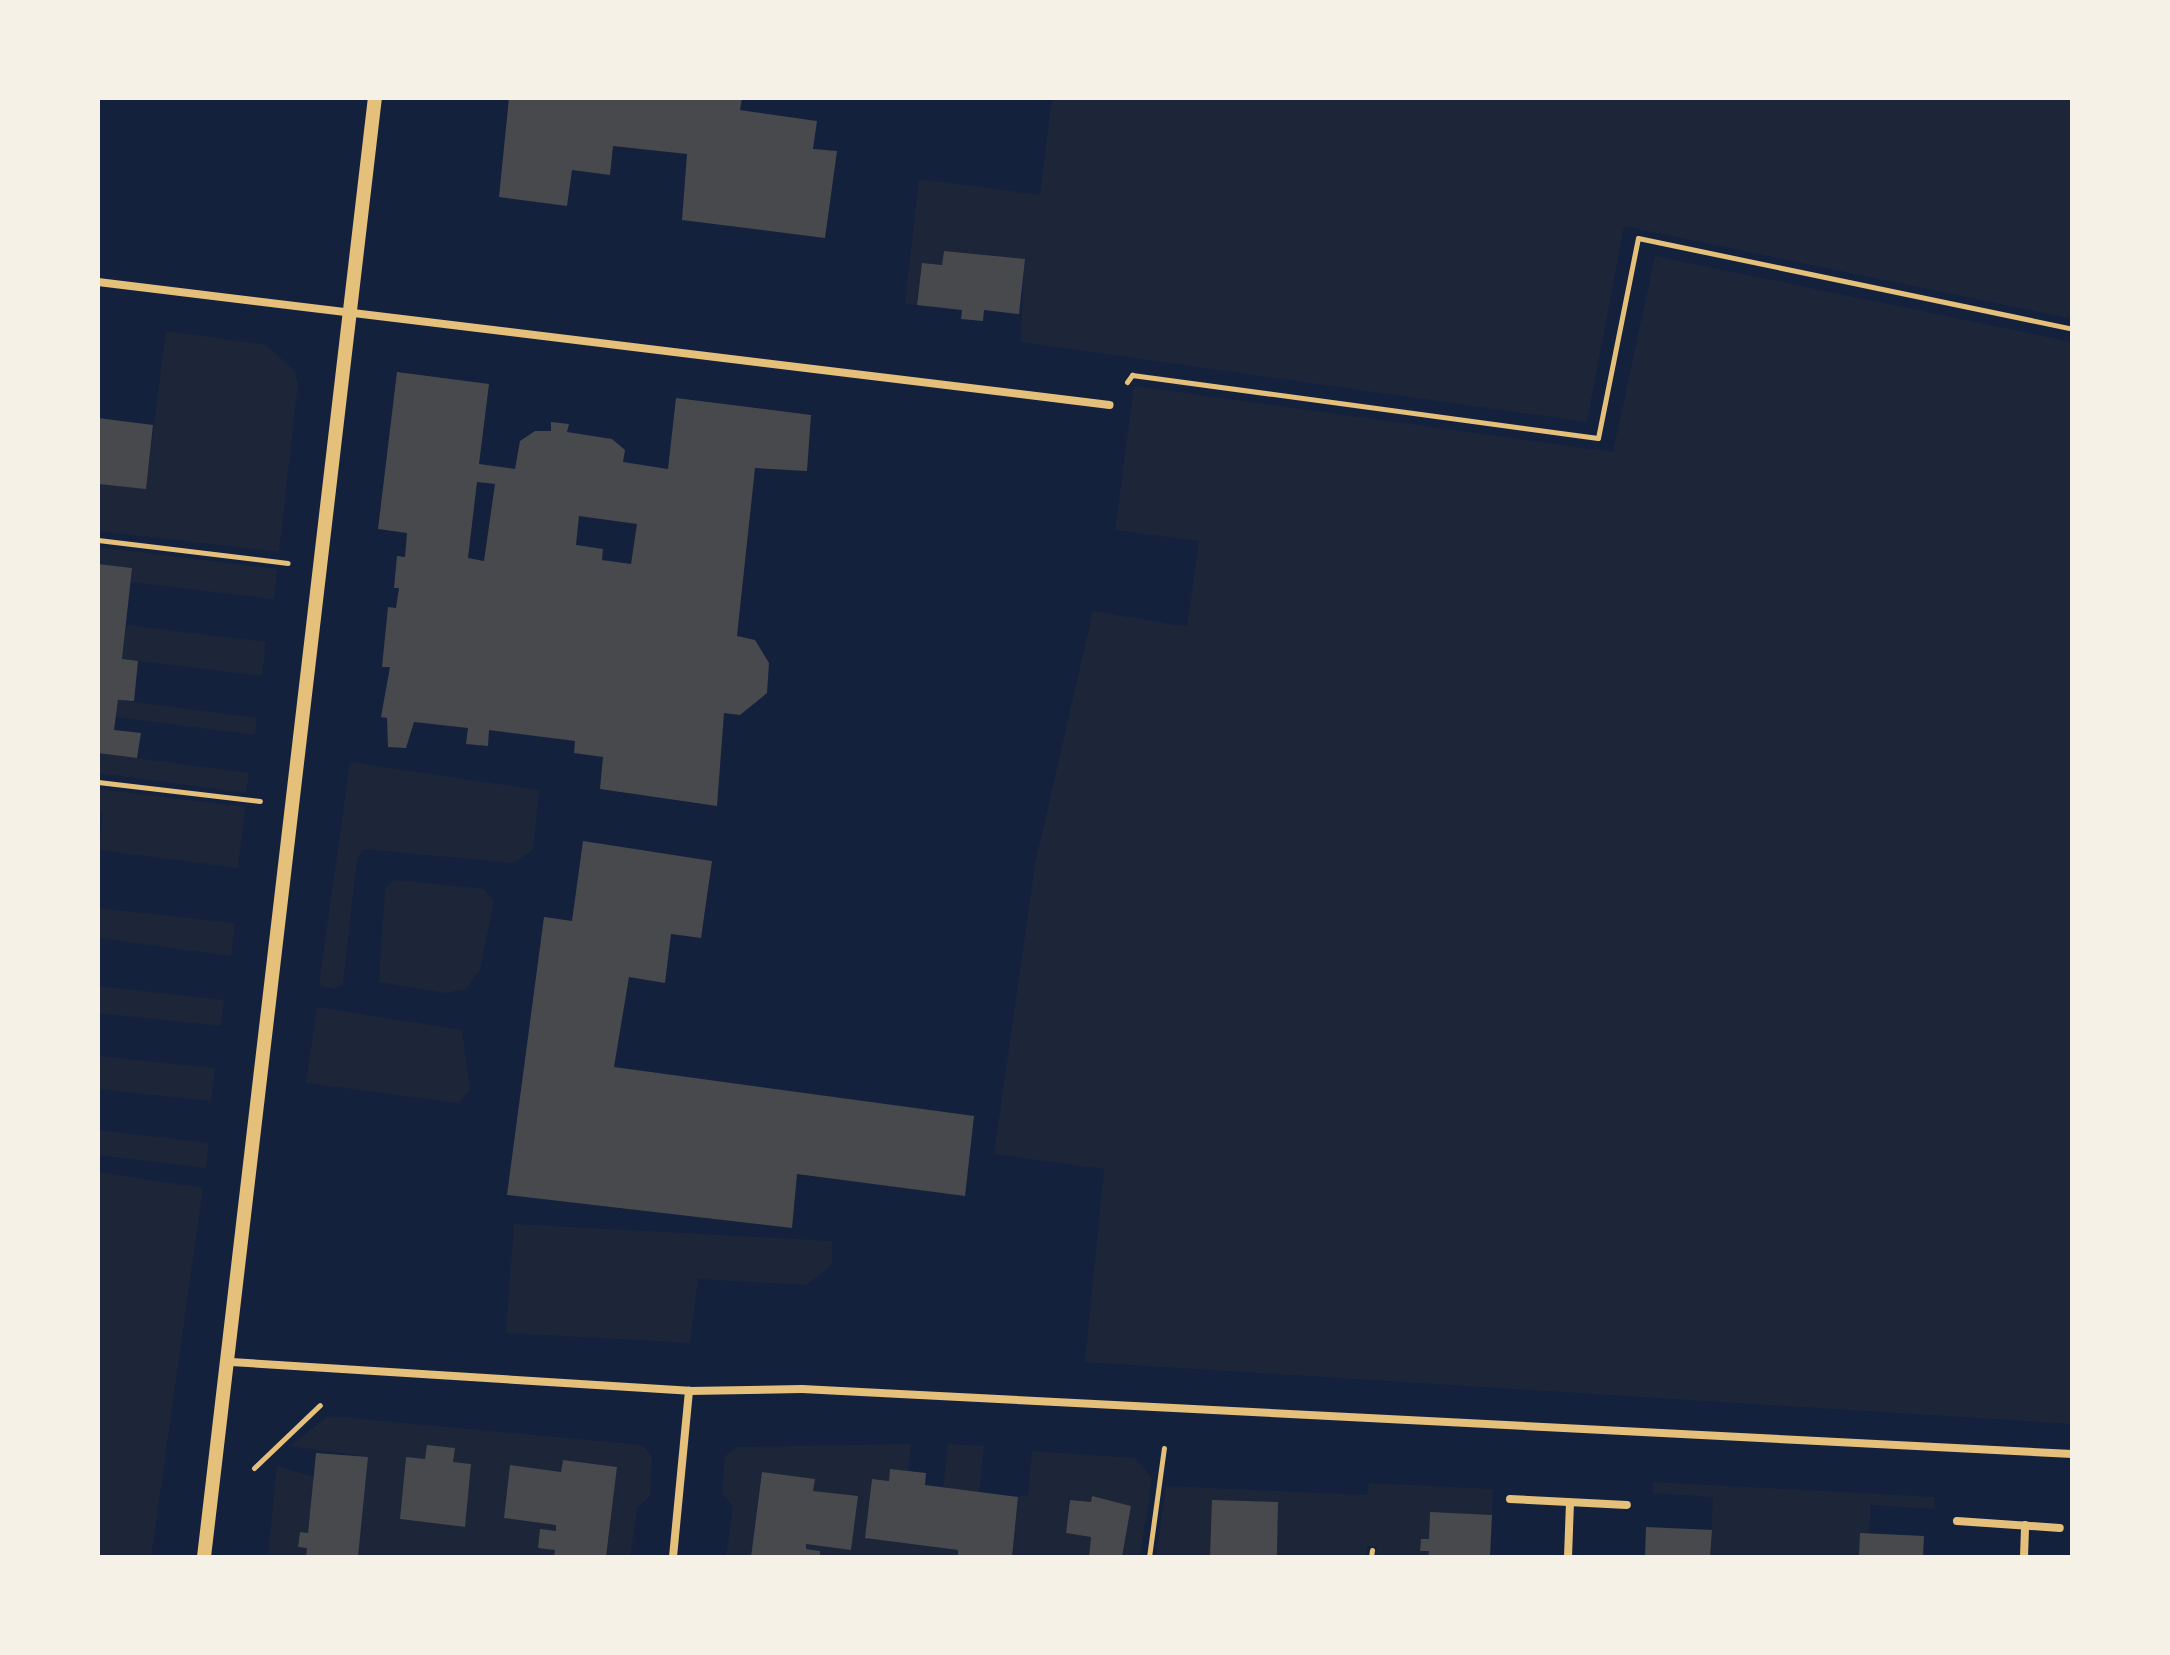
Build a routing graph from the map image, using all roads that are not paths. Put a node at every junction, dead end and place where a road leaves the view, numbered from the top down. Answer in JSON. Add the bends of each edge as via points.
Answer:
{"nodes":[{"id":1,"x":375,"y":98,"type":"edge"},
{"id":2,"x":98,"y":282,"type":"edge"},
{"id":3,"x":350,"y":314,"type":"junction"},
{"id":4,"x":1110,"y":405,"type":"road end"},
{"id":5,"x":231,"y":1362,"type":"junction"},
{"id":6,"x":689,"y":1391,"type":"junction"},
{"id":7,"x":2072,"y":1454,"type":"edge"},
{"id":8,"x":1510,"y":1499,"type":"dead end"},
{"id":9,"x":1570,"y":1503,"type":"junction"},
{"id":10,"x":1627,"y":1505,"type":"dead end"},
{"id":11,"x":1957,"y":1521,"type":"dead end"},
{"id":12,"x":2025,"y":1525,"type":"junction"},
{"id":13,"x":2060,"y":1528,"type":"dead end"},
{"id":14,"x":204,"y":1557,"type":"edge"},
{"id":15,"x":673,"y":1557,"type":"edge"},
{"id":16,"x":1568,"y":1557,"type":"edge"},
{"id":17,"x":2024,"y":1557,"type":"edge"}],
"edges":[{"from":1,"to":3,"type":"street"},
{"from":2,"to":3,"type":"street"},
{"from":3,"to":4,"type":"street"},
{"from":3,"to":5,"type":"street"},
{"from":5,"to":6,"type":"street"},
{"from":5,"to":14,"type":"street"},
{"from":6,"to":7,"type":"street","via":[[817,1390]]},
{"from":6,"to":15,"type":"street"},
{"from":8,"to":9,"type":"street"},
{"from":9,"to":10,"type":"street"},
{"from":9,"to":16,"type":"street"},
{"from":11,"to":12,"type":"street"},
{"from":12,"to":13,"type":"street"},
{"from":12,"to":17,"type":"street"}]}
